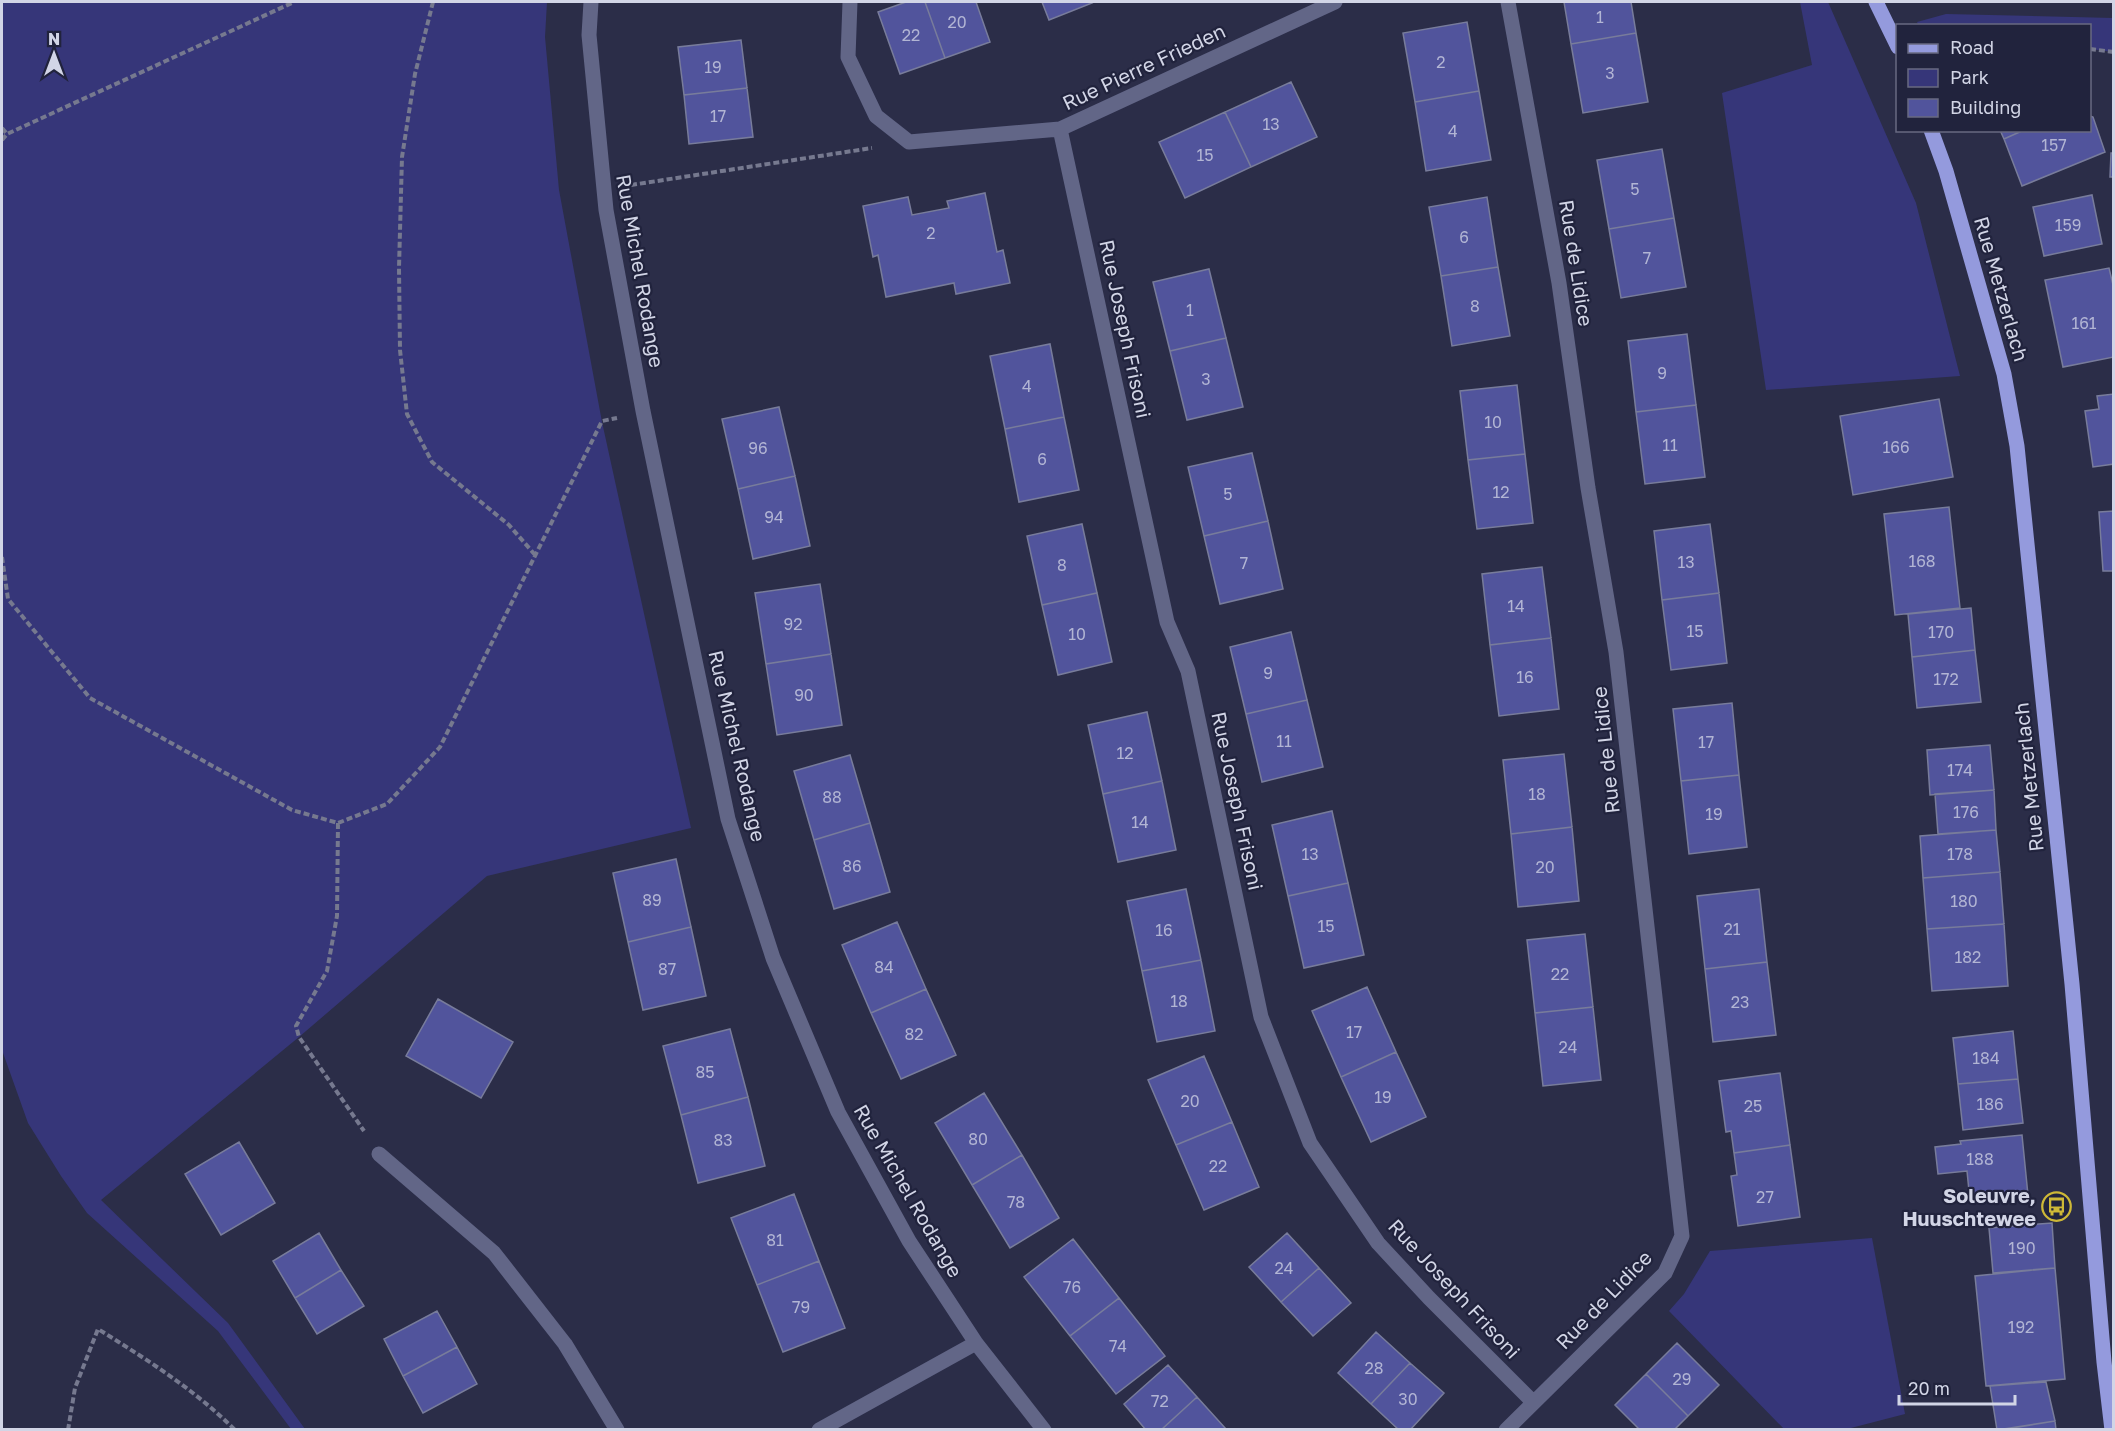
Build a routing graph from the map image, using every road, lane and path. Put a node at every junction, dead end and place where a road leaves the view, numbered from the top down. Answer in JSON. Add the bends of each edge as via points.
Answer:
{"nodes":[{"id":1,"x":294,"y":2,"type":"edge"},
{"id":2,"x":434,"y":2,"type":"edge"},
{"id":3,"x":591,"y":2,"type":"edge"},
{"id":4,"x":850,"y":2,"type":"edge"},
{"id":5,"x":1335,"y":2,"type":"edge"},
{"id":6,"x":1508,"y":2,"type":"edge"},
{"id":7,"x":1876,"y":2,"type":"edge"},
{"id":8,"x":1896,"y":43,"type":"edge"},
{"id":9,"x":2091,"y":49,"type":"edge"},
{"id":10,"x":2114,"y":52,"type":"edge"},
{"id":11,"x":2,"y":128,"type":"edge"},
{"id":12,"x":1060,"y":129,"type":"junction"},
{"id":13,"x":1932,"y":132,"type":"edge"},
{"id":14,"x":7,"y":134,"type":"junction"},
{"id":15,"x":2,"y":140,"type":"edge"},
{"id":16,"x":909,"y":142,"type":"junction"},
{"id":17,"x":603,"y":189,"type":"junction"},
{"id":18,"x":643,"y":411,"type":"junction"},
{"id":19,"x":2,"y":556,"type":"edge"},
{"id":20,"x":536,"y":556,"type":"junction"},
{"id":21,"x":338,"y":823,"type":"junction"},
{"id":22,"x":380,"y":1154,"type":"joint"},
{"id":23,"x":976,"y":1344,"type":"junction"},
{"id":24,"x":1533,"y":1402,"type":"junction"},
{"id":25,"x":68,"y":1430,"type":"edge"},
{"id":26,"x":235,"y":1430,"type":"edge"},
{"id":27,"x":617,"y":1430,"type":"edge"},
{"id":28,"x":819,"y":1430,"type":"edge"},
{"id":29,"x":1044,"y":1430,"type":"edge"},
{"id":30,"x":1506,"y":1430,"type":"edge"},
{"id":31,"x":2112,"y":1430,"type":"edge"}],
"edges":[{"from":1,"to":14,"type":"path"},
{"from":2,"to":20,"type":"path","via":[[415,74],[402,157],[400,350],[407,414],[432,462],[509,525]]},
{"from":3,"to":17,"type":"street","name":"Rue Michel Rodange","via":[[589,35]]},
{"from":4,"to":16,"type":"street","via":[[848,57],[876,116]]},
{"from":5,"to":12,"type":"street","name":"Rue Pierre Frieden"},
{"from":6,"to":24,"type":"street","name":"Rue de Lidice","via":[[1559,283],[1616,651],[1682,1236],[1665,1273]]},
{"from":7,"to":8,"type":"main road"},
{"from":9,"to":10,"type":"path"},
{"from":11,"to":14,"type":"path"},
{"from":12,"to":16,"type":"street","name":"Rue Pierre Frieden"},
{"from":12,"to":24,"type":"street","name":"Rue Joseph Frisoni","via":[[1167,622],[1188,671],[1261,1017],[1310,1143],[1378,1243]]},
{"from":13,"to":31,"type":"main road","name":"Rue Metzerlach","via":[[2004,374],[2017,446],[2072,984]]},
{"from":14,"to":15,"type":"path"},
{"from":16,"to":17,"type":"path"},
{"from":17,"to":18,"type":"street","name":"Rue Michel Rodange"},
{"from":18,"to":20,"type":"path","via":[[602,422]]},
{"from":18,"to":23,"type":"street","name":"Rue Michel Rodange","via":[[728,819],[773,958],[838,1112],[909,1241]]},
{"from":19,"to":21,"type":"path","via":[[8,598],[90,698],[292,810]]},
{"from":20,"to":21,"type":"path","via":[[440,747],[387,804]]},
{"from":21,"to":22,"type":"path","via":[[338,916],[327,971],[296,1026],[299,1037]]},
{"from":22,"to":27,"type":"street","via":[[494,1253],[565,1344]]},
{"from":23,"to":28,"type":"street"},
{"from":23,"to":29,"type":"street","name":"Rue Michel Rodange"},
{"from":24,"to":30,"type":"street","name":"Rue de Lidice"},
{"from":25,"to":26,"type":"path","via":[[75,1388],[98,1329],[162,1369],[217,1411]]}]}
